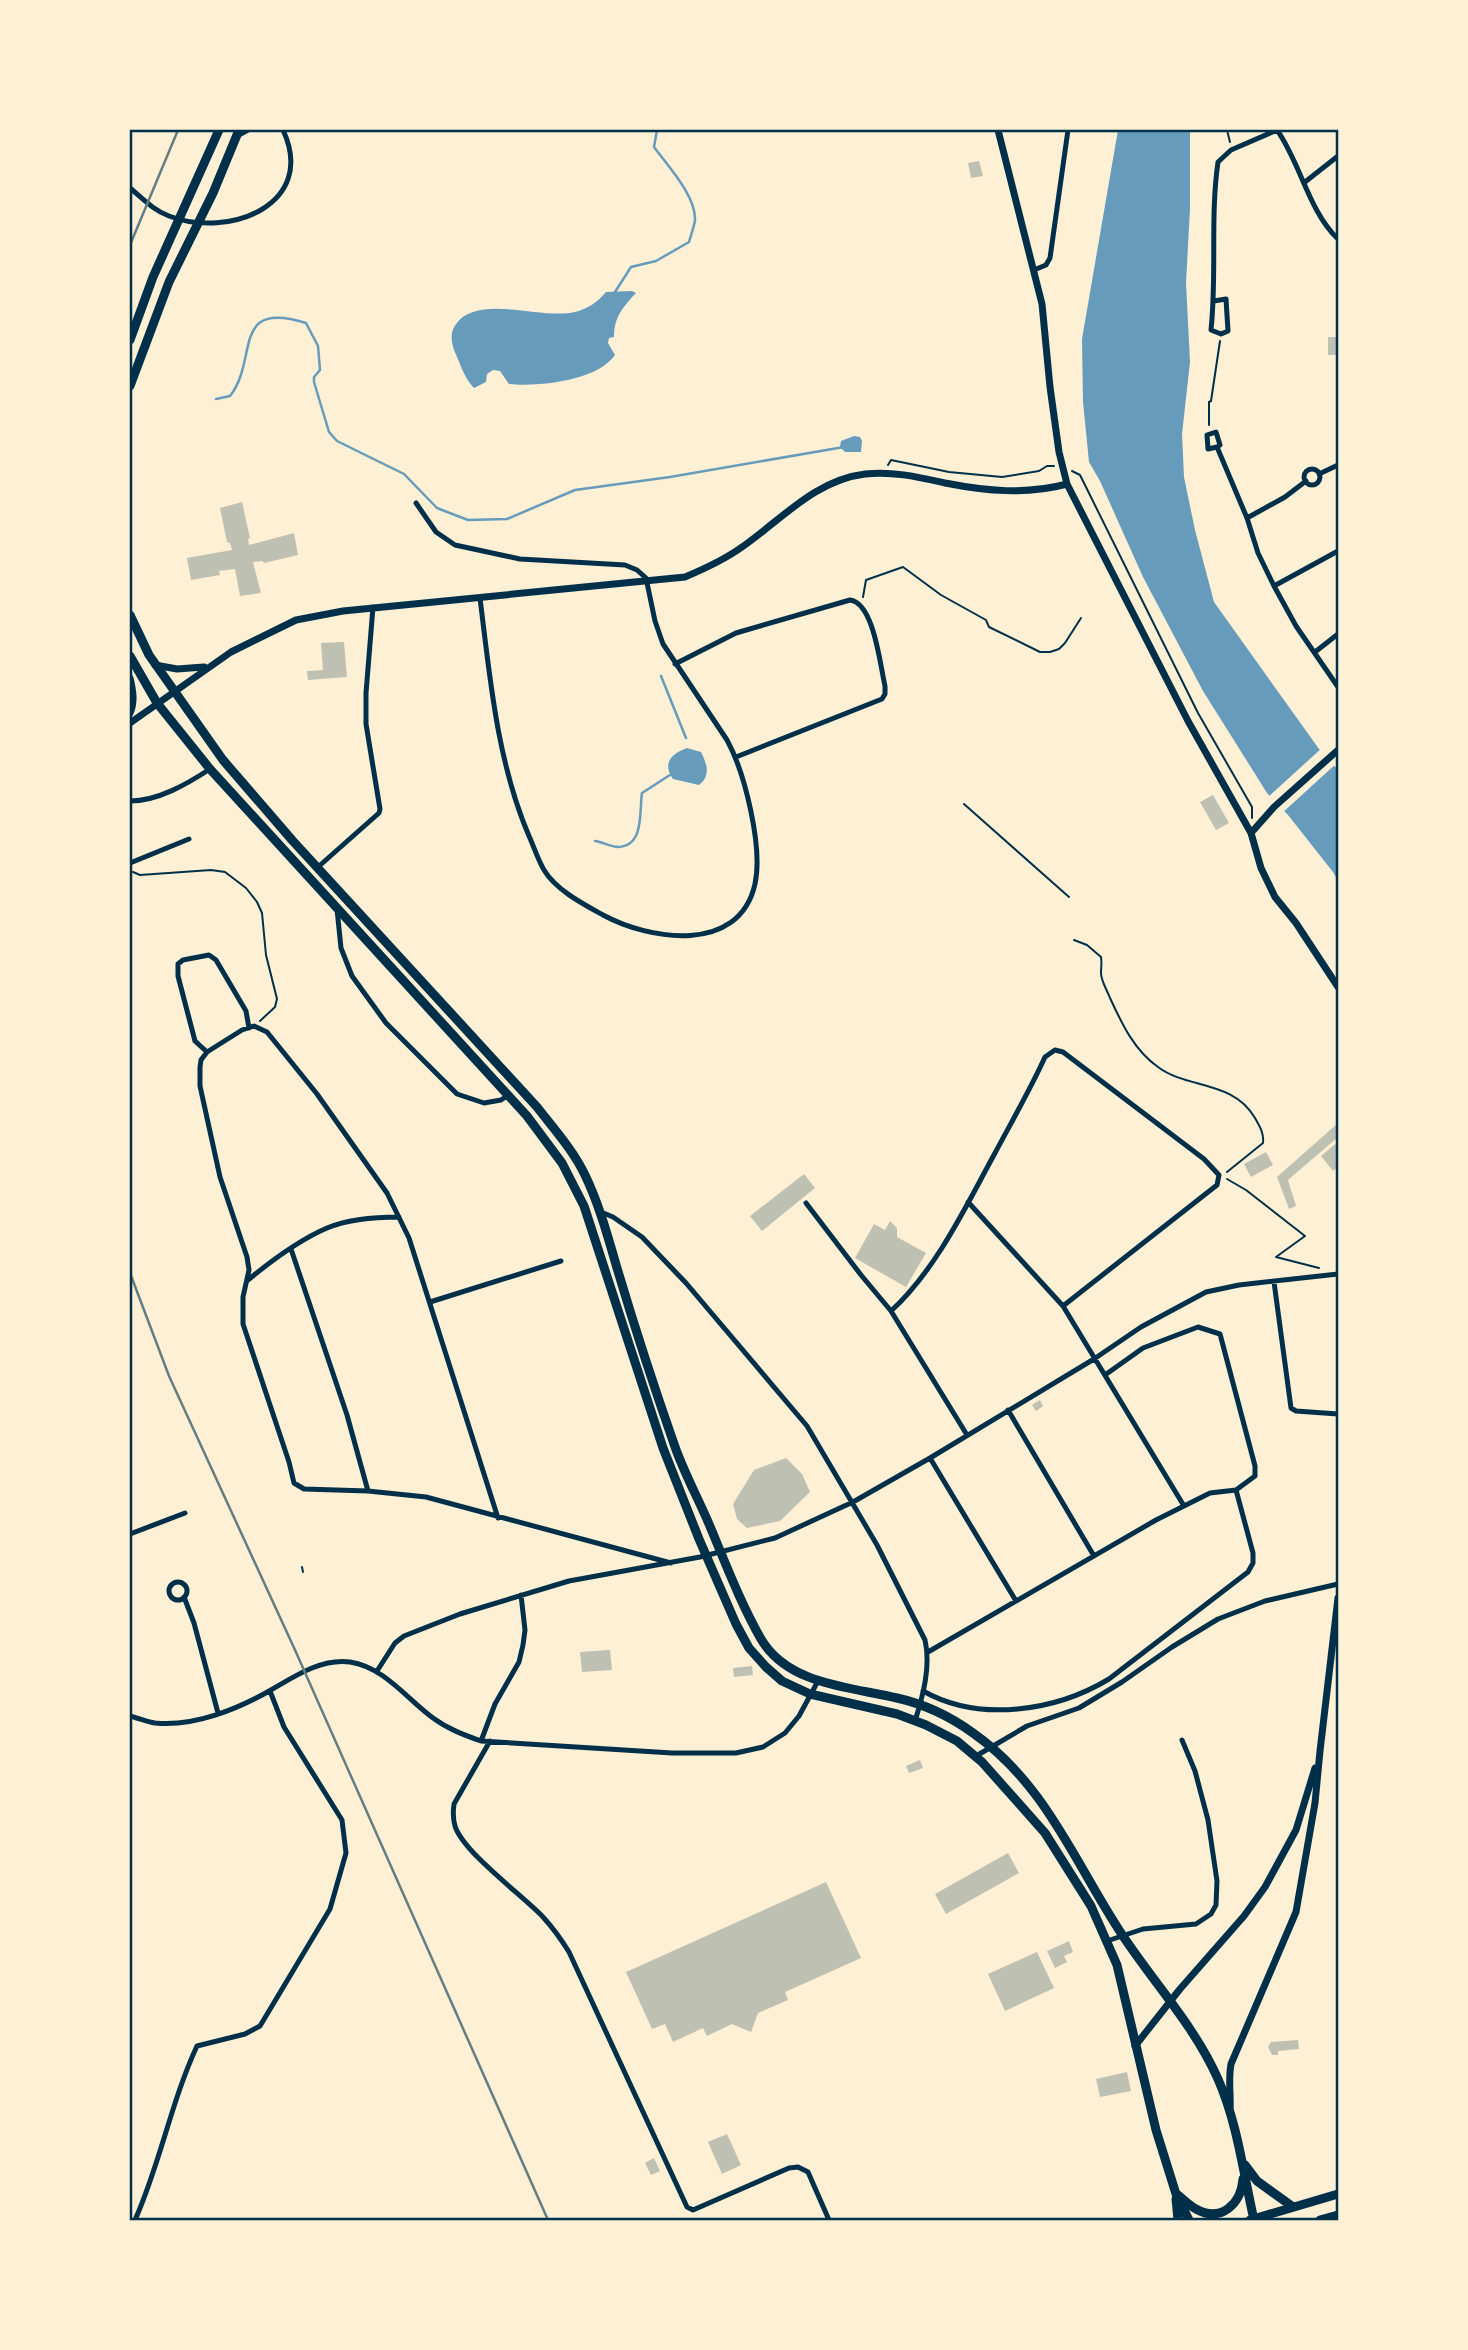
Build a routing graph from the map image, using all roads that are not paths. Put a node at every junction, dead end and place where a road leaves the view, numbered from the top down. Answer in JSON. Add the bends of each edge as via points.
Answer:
{"nodes":[{"id":1,"x":219,"y":130,"type":"edge"},
{"id":2,"x":248,"y":130,"type":"edge"},
{"id":3,"x":284,"y":130,"type":"edge"},
{"id":4,"x":998,"y":130,"type":"edge"},
{"id":5,"x":1068,"y":130,"type":"edge"},
{"id":6,"x":1277,"y":130,"type":"edge"},
{"id":7,"x":238,"y":133,"type":"edge"},
{"id":8,"x":1339,"y":156,"type":"edge"},
{"id":9,"x":1305,"y":182,"type":"junction"},
{"id":10,"x":130,"y":188,"type":"edge"},
{"id":11,"x":1339,"y":239,"type":"edge"},
{"id":12,"x":1034,"y":270,"type":"junction"},
{"id":13,"x":1214,"y":301,"type":"junction"},
{"id":14,"x":130,"y":340,"type":"edge"},
{"id":15,"x":130,"y":386,"type":"edge"},
{"id":16,"x":1207,"y":435,"type":"road end"},
{"id":17,"x":1339,"y":465,"type":"edge"},
{"id":18,"x":1319,"y":474,"type":"junction"},
{"id":19,"x":1306,"y":481,"type":"junction"},
{"id":20,"x":1067,"y":484,"type":"junction"},
{"id":21,"x":416,"y":503,"type":"dead end"},
{"id":22,"x":1247,"y":518,"type":"junction"},
{"id":23,"x":1339,"y":551,"type":"edge"},
{"id":24,"x":648,"y":582,"type":"junction"},
{"id":25,"x":1274,"y":586,"type":"junction"},
{"id":26,"x":480,"y":598,"type":"junction"},
{"id":27,"x":373,"y":607,"type":"junction"},
{"id":28,"x":130,"y":615,"type":"edge"},
{"id":29,"x":132,"y":632,"type":"edge"},
{"id":30,"x":1339,"y":634,"type":"edge"},
{"id":31,"x":1315,"y":652,"type":"junction"},
{"id":32,"x":130,"y":660,"type":"edge"},
{"id":33,"x":675,"y":664,"type":"junction"},
{"id":34,"x":155,"y":665,"type":"junction"},
{"id":35,"x":208,"y":667,"type":"junction"},
{"id":36,"x":130,"y":678,"type":"edge"},
{"id":37,"x":1339,"y":687,"type":"edge"},
{"id":38,"x":173,"y":692,"type":"junction"},
{"id":39,"x":157,"y":703,"type":"junction"},
{"id":40,"x":130,"y":713,"type":"edge"},
{"id":41,"x":130,"y":723,"type":"edge"},
{"id":42,"x":1339,"y":750,"type":"edge"},
{"id":43,"x":736,"y":757,"type":"junction"},
{"id":44,"x":211,"y":769,"type":"junction"},
{"id":45,"x":130,"y":801,"type":"edge"},
{"id":46,"x":1251,"y":832,"type":"junction"},
{"id":47,"x":189,"y":839,"type":"dead end"},
{"id":48,"x":130,"y":864,"type":"edge"},
{"id":49,"x":318,"y":867,"type":"junction"},
{"id":50,"x":337,"y":909,"type":"junction"},
{"id":51,"x":1339,"y":987,"type":"edge"},
{"id":52,"x":252,"y":1027,"type":"junction"},
{"id":53,"x":207,"y":1052,"type":"junction"},
{"id":54,"x":507,"y":1096,"type":"junction"},
{"id":55,"x":968,"y":1202,"type":"junction"},
{"id":56,"x":806,"y":1203,"type":"dead end"},
{"id":57,"x":598,"y":1211,"type":"junction"},
{"id":58,"x":399,"y":1217,"type":"junction"},
{"id":59,"x":291,"y":1249,"type":"junction"},
{"id":60,"x":561,"y":1261,"type":"dead end"},
{"id":61,"x":1339,"y":1274,"type":"edge"},
{"id":62,"x":248,"y":1280,"type":"junction"},
{"id":63,"x":1274,"y":1282,"type":"junction"},
{"id":64,"x":430,"y":1302,"type":"junction"},
{"id":65,"x":1063,"y":1306,"type":"junction"},
{"id":66,"x":891,"y":1311,"type":"junction"},
{"id":67,"x":1094,"y":1359,"type":"junction"},
{"id":68,"x":1105,"y":1375,"type":"junction"},
{"id":69,"x":1008,"y":1410,"type":"junction"},
{"id":70,"x":1339,"y":1414,"type":"edge"},
{"id":71,"x":967,"y":1435,"type":"junction"},
{"id":72,"x":930,"y":1458,"type":"junction"},
{"id":73,"x":1236,"y":1490,"type":"junction"},
{"id":74,"x":368,"y":1491,"type":"junction"},
{"id":75,"x":853,"y":1502,"type":"junction"},
{"id":76,"x":1184,"y":1506,"type":"junction"},
{"id":77,"x":185,"y":1513,"type":"dead end"},
{"id":78,"x":498,"y":1518,"type":"junction"},
{"id":79,"x":130,"y":1534,"type":"edge"},
{"id":80,"x":720,"y":1552,"type":"junction"},
{"id":81,"x":706,"y":1556,"type":"junction"},
{"id":82,"x":1094,"y":1556,"type":"junction"},
{"id":83,"x":671,"y":1563,"type":"junction"},
{"id":84,"x":1339,"y":1584,"type":"edge"},
{"id":85,"x":521,"y":1595,"type":"junction"},
{"id":86,"x":184,"y":1597,"type":"dead end"},
{"id":87,"x":1339,"y":1598,"type":"edge"},
{"id":88,"x":1016,"y":1601,"type":"junction"},
{"id":89,"x":928,"y":1652,"type":"junction"},
{"id":90,"x":377,"y":1671,"type":"junction"},
{"id":91,"x":818,"y":1681,"type":"junction"},
{"id":92,"x":270,"y":1691,"type":"junction"},
{"id":93,"x":923,"y":1691,"type":"junction"},
{"id":94,"x":810,"y":1694,"type":"junction"},
{"id":95,"x":920,"y":1704,"type":"junction"},
{"id":96,"x":218,"y":1713,"type":"junction"},
{"id":97,"x":130,"y":1716,"type":"edge"},
{"id":98,"x":915,"y":1721,"type":"junction"},
{"id":99,"x":1182,"y":1740,"type":"dead end"},
{"id":100,"x":481,"y":1741,"type":"junction"},
{"id":101,"x":491,"y":1741,"type":"junction"},
{"id":102,"x":990,"y":1747,"type":"junction"},
{"id":103,"x":1320,"y":1751,"type":"junction"},
{"id":104,"x":976,"y":1756,"type":"junction"},
{"id":105,"x":1123,"y":1936,"type":"junction"},
{"id":106,"x":1107,"y":1941,"type":"junction"},
{"id":107,"x":1171,"y":2001,"type":"junction"},
{"id":108,"x":1135,"y":2046,"type":"junction"},
{"id":109,"x":1230,"y":2111,"type":"junction"},
{"id":110,"x":1244,"y":2164,"type":"junction"},
{"id":111,"x":1176,"y":2194,"type":"junction"},
{"id":112,"x":1339,"y":2194,"type":"edge"},
{"id":113,"x":1293,"y":2207,"type":"junction"},
{"id":114,"x":1339,"y":2215,"type":"edge"},
{"id":115,"x":1252,"y":2220,"type":"edge"},
{"id":116,"x":135,"y":2221,"type":"edge"},
{"id":117,"x":829,"y":2221,"type":"edge"},
{"id":118,"x":1178,"y":2221,"type":"edge"},
{"id":119,"x":1189,"y":2221,"type":"edge"},
{"id":120,"x":1320,"y":2221,"type":"edge"}],
"edges":[{"from":1,"to":14,"type":"main road"},
{"from":2,"to":7,"type":"street"},
{"from":3,"to":10,"type":"street","via":[[291,173],[280,195],[255,213],[226,222],[192,222],[154,209]]},
{"from":4,"to":12,"type":"street"},
{"from":5,"to":12,"type":"street","via":[[1050,258]]},
{"from":6,"to":9,"type":"street"},
{"from":6,"to":13,"type":"street","via":[[1231,150],[1218,162]]},
{"from":7,"to":15,"type":"main road","via":[[169,282]]},
{"from":8,"to":9,"type":"street"},
{"from":9,"to":11,"type":"street","via":[[1314,204]]},
{"from":12,"to":20,"type":"street"},
{"from":13,"to":13,"type":"street","via":[[1211,330],[1221,334],[1228,331],[1226,299]]},
{"from":16,"to":22,"type":"street","via":[[1208,449],[1217,447]]},
{"from":17,"to":18,"type":"street"},
{"from":18,"to":19,"type":"street","via":[[1315,483]]},
{"from":18,"to":19,"type":"street","via":[[1308,470]]},
{"from":19,"to":22,"type":"street"},
{"from":20,"to":24,"type":"street","via":[[1004,492],[897,473],[850,477],[815,491],[714,564],[685,578]]},
{"from":20,"to":46,"type":"street","via":[[1188,721]]},
{"from":21,"to":24,"type":"street","via":[[436,531],[455,545],[520,559],[625,565]]},
{"from":22,"to":25,"type":"street"},
{"from":23,"to":25,"type":"street"},
{"from":24,"to":26,"type":"street"},
{"from":24,"to":33,"type":"street","via":[[659,633]]},
{"from":25,"to":31,"type":"street"},
{"from":26,"to":27,"type":"street"},
{"from":26,"to":43,"type":"street","via":[[497,721],[517,803],[544,870],[582,903],[615,921],[662,936],[710,932],[736,918],[755,884],[756,853],[750,804]]},
{"from":27,"to":35,"type":"street","via":[[296,620]]},
{"from":27,"to":49,"type":"street","via":[[366,724],[380,809]]},
{"from":28,"to":29,"type":"main road"},
{"from":29,"to":34,"type":"main road"},
{"from":30,"to":31,"type":"street"},
{"from":31,"to":37,"type":"street"},
{"from":32,"to":39,"type":"main road"},
{"from":33,"to":43,"type":"street"},
{"from":33,"to":43,"type":"street","via":[[736,633],[850,600],[861,605],[869,618],[885,686],[882,699]]},
{"from":34,"to":35,"type":"street"},
{"from":34,"to":38,"type":"main road"},
{"from":35,"to":38,"type":"street"},
{"from":36,"to":40,"type":"street"},
{"from":38,"to":39,"type":"street"},
{"from":38,"to":49,"type":"main road","via":[[223,760]]},
{"from":39,"to":41,"type":"street"},
{"from":39,"to":44,"type":"main road"},
{"from":42,"to":46,"type":"street"},
{"from":44,"to":45,"type":"street","via":[[174,789]]},
{"from":44,"to":50,"type":"main road"},
{"from":46,"to":51,"type":"street","via":[[1275,897]]},
{"from":47,"to":48,"type":"street"},
{"from":49,"to":57,"type":"main road","via":[[545,1117],[586,1177]]},
{"from":50,"to":54,"type":"main road"},
{"from":50,"to":54,"type":"street","via":[[341,948],[352,976],[386,1023],[457,1094],[484,1103]]},
{"from":52,"to":53,"type":"street"},
{"from":52,"to":53,"type":"street","via":[[216,960],[209,955],[183,960],[178,964],[178,976],[195,1041]]},
{"from":52,"to":58,"type":"street","via":[[267,1032],[317,1094]]},
{"from":53,"to":62,"type":"street","via":[[201,1060],[200,1086],[220,1177],[247,1257]]},
{"from":54,"to":81,"type":"main road","via":[[550,1145],[584,1206],[663,1448]]},
{"from":55,"to":65,"type":"street"},
{"from":55,"to":65,"type":"street","via":[[1045,1057],[1055,1050],[1205,1159],[1219,1175],[1217,1185]]},
{"from":55,"to":66,"type":"street","via":[[910,1294]]},
{"from":56,"to":66,"type":"street"},
{"from":57,"to":75,"type":"street","via":[[642,1237],[686,1283],[807,1426]]},
{"from":57,"to":80,"type":"main road","via":[[674,1444]]},
{"from":58,"to":59,"type":"street","via":[[328,1228]]},
{"from":58,"to":64,"type":"street"},
{"from":59,"to":62,"type":"street"},
{"from":59,"to":74,"type":"street"},
{"from":60,"to":64,"type":"street"},
{"from":61,"to":63,"type":"street"},
{"from":62,"to":74,"type":"street","via":[[243,1324],[294,1483],[312,1490]]},
{"from":63,"to":67,"type":"street","via":[[1206,1292]]},
{"from":63,"to":70,"type":"street","via":[[1291,1408]]},
{"from":64,"to":78,"type":"street"},
{"from":65,"to":67,"type":"street"},
{"from":66,"to":71,"type":"street"},
{"from":67,"to":68,"type":"street"},
{"from":67,"to":69,"type":"street"},
{"from":68,"to":73,"type":"street","via":[[1143,1348],[1198,1327],[1220,1334],[1255,1466],[1255,1476]]},
{"from":68,"to":76,"type":"street"},
{"from":69,"to":71,"type":"street"},
{"from":69,"to":82,"type":"street"},
{"from":71,"to":72,"type":"street"},
{"from":72,"to":75,"type":"street"},
{"from":72,"to":88,"type":"street"},
{"from":73,"to":76,"type":"street","via":[[1210,1493]]},
{"from":73,"to":93,"type":"street","via":[[1253,1553],[1248,1572],[1110,1679],[1059,1702],[1020,1709],[958,1705]]},
{"from":74,"to":78,"type":"street","via":[[426,1497]]},
{"from":75,"to":80,"type":"street","via":[[775,1538]]},
{"from":75,"to":89,"type":"street"},
{"from":76,"to":82,"type":"street"},
{"from":77,"to":79,"type":"street"},
{"from":78,"to":83,"type":"street"},
{"from":80,"to":81,"type":"street"},
{"from":80,"to":91,"type":"main road","via":[[762,1641],[789,1667]]},
{"from":81,"to":83,"type":"street"},
{"from":81,"to":94,"type":"main road","via":[[749,1648],[782,1681]]},
{"from":82,"to":88,"type":"street"},
{"from":83,"to":85,"type":"street","via":[[569,1581]]},
{"from":84,"to":102,"type":"street","via":[[1265,1601],[1218,1619],[1079,1708]]},
{"from":85,"to":90,"type":"street","via":[[404,1636]]},
{"from":85,"to":100,"type":"street","via":[[525,1630],[519,1662]]},
{"from":86,"to":96,"type":"street"},
{"from":87,"to":103,"type":"street"},
{"from":88,"to":89,"type":"street"},
{"from":89,"to":93,"type":"street"},
{"from":90,"to":92,"type":"street","via":[[349,1662],[319,1665]]},
{"from":90,"to":100,"type":"street","via":[[433,1719]]},
{"from":91,"to":94,"type":"street"},
{"from":91,"to":95,"type":"main road"},
{"from":92,"to":96,"type":"street"},
{"from":92,"to":116,"type":"street","via":[[284,1727],[342,1820],[346,1853],[330,1909],[260,2026],[197,2046]]},
{"from":93,"to":95,"type":"street"},
{"from":94,"to":98,"type":"main road"},
{"from":94,"to":101,"type":"street","via":[[799,1716],[776,1740],[736,1754]]},
{"from":95,"to":98,"type":"street"},
{"from":95,"to":102,"type":"main road"},
{"from":96,"to":97,"type":"street","via":[[177,1723],[153,1723]]},
{"from":98,"to":104,"type":"main road","via":[[957,1741]]},
{"from":99,"to":105,"type":"street","via":[[1208,1820],[1216,1906],[1196,1924],[1143,1929]]},
{"from":100,"to":101,"type":"street"},
{"from":101,"to":117,"type":"street","via":[[454,1804],[455,1827],[481,1860],[542,1916],[569,1952],[687,2207],[693,2210],[798,2167],[808,2172]]},
{"from":102,"to":104,"type":"street"},
{"from":102,"to":105,"type":"main road","via":[[1014,1767],[1059,1827]]},
{"from":103,"to":107,"type":"street","via":[[1282,1858],[1244,1916]]},
{"from":103,"to":109,"type":"street","via":[[1296,1912],[1231,2064],[1227,2081]]},
{"from":104,"to":106,"type":"main road","via":[[1045,1833],[1091,1906]]},
{"from":105,"to":106,"type":"street"},
{"from":105,"to":107,"type":"main road"},
{"from":106,"to":108,"type":"main road"},
{"from":107,"to":108,"type":"street"},
{"from":107,"to":109,"type":"main road","via":[[1203,2049]]},
{"from":108,"to":111,"type":"main road"},
{"from":109,"to":110,"type":"main road"},
{"from":110,"to":111,"type":"main road","via":[[1242,2189],[1231,2208],[1204,2212]]},
{"from":110,"to":113,"type":"main road","via":[[1257,2181]]},
{"from":110,"to":115,"type":"main road"},
{"from":111,"to":118,"type":"main road"},
{"from":111,"to":119,"type":"main road"},
{"from":112,"to":113,"type":"main road"},
{"from":113,"to":115,"type":"main road"},
{"from":114,"to":120,"type":"main road"}]}
